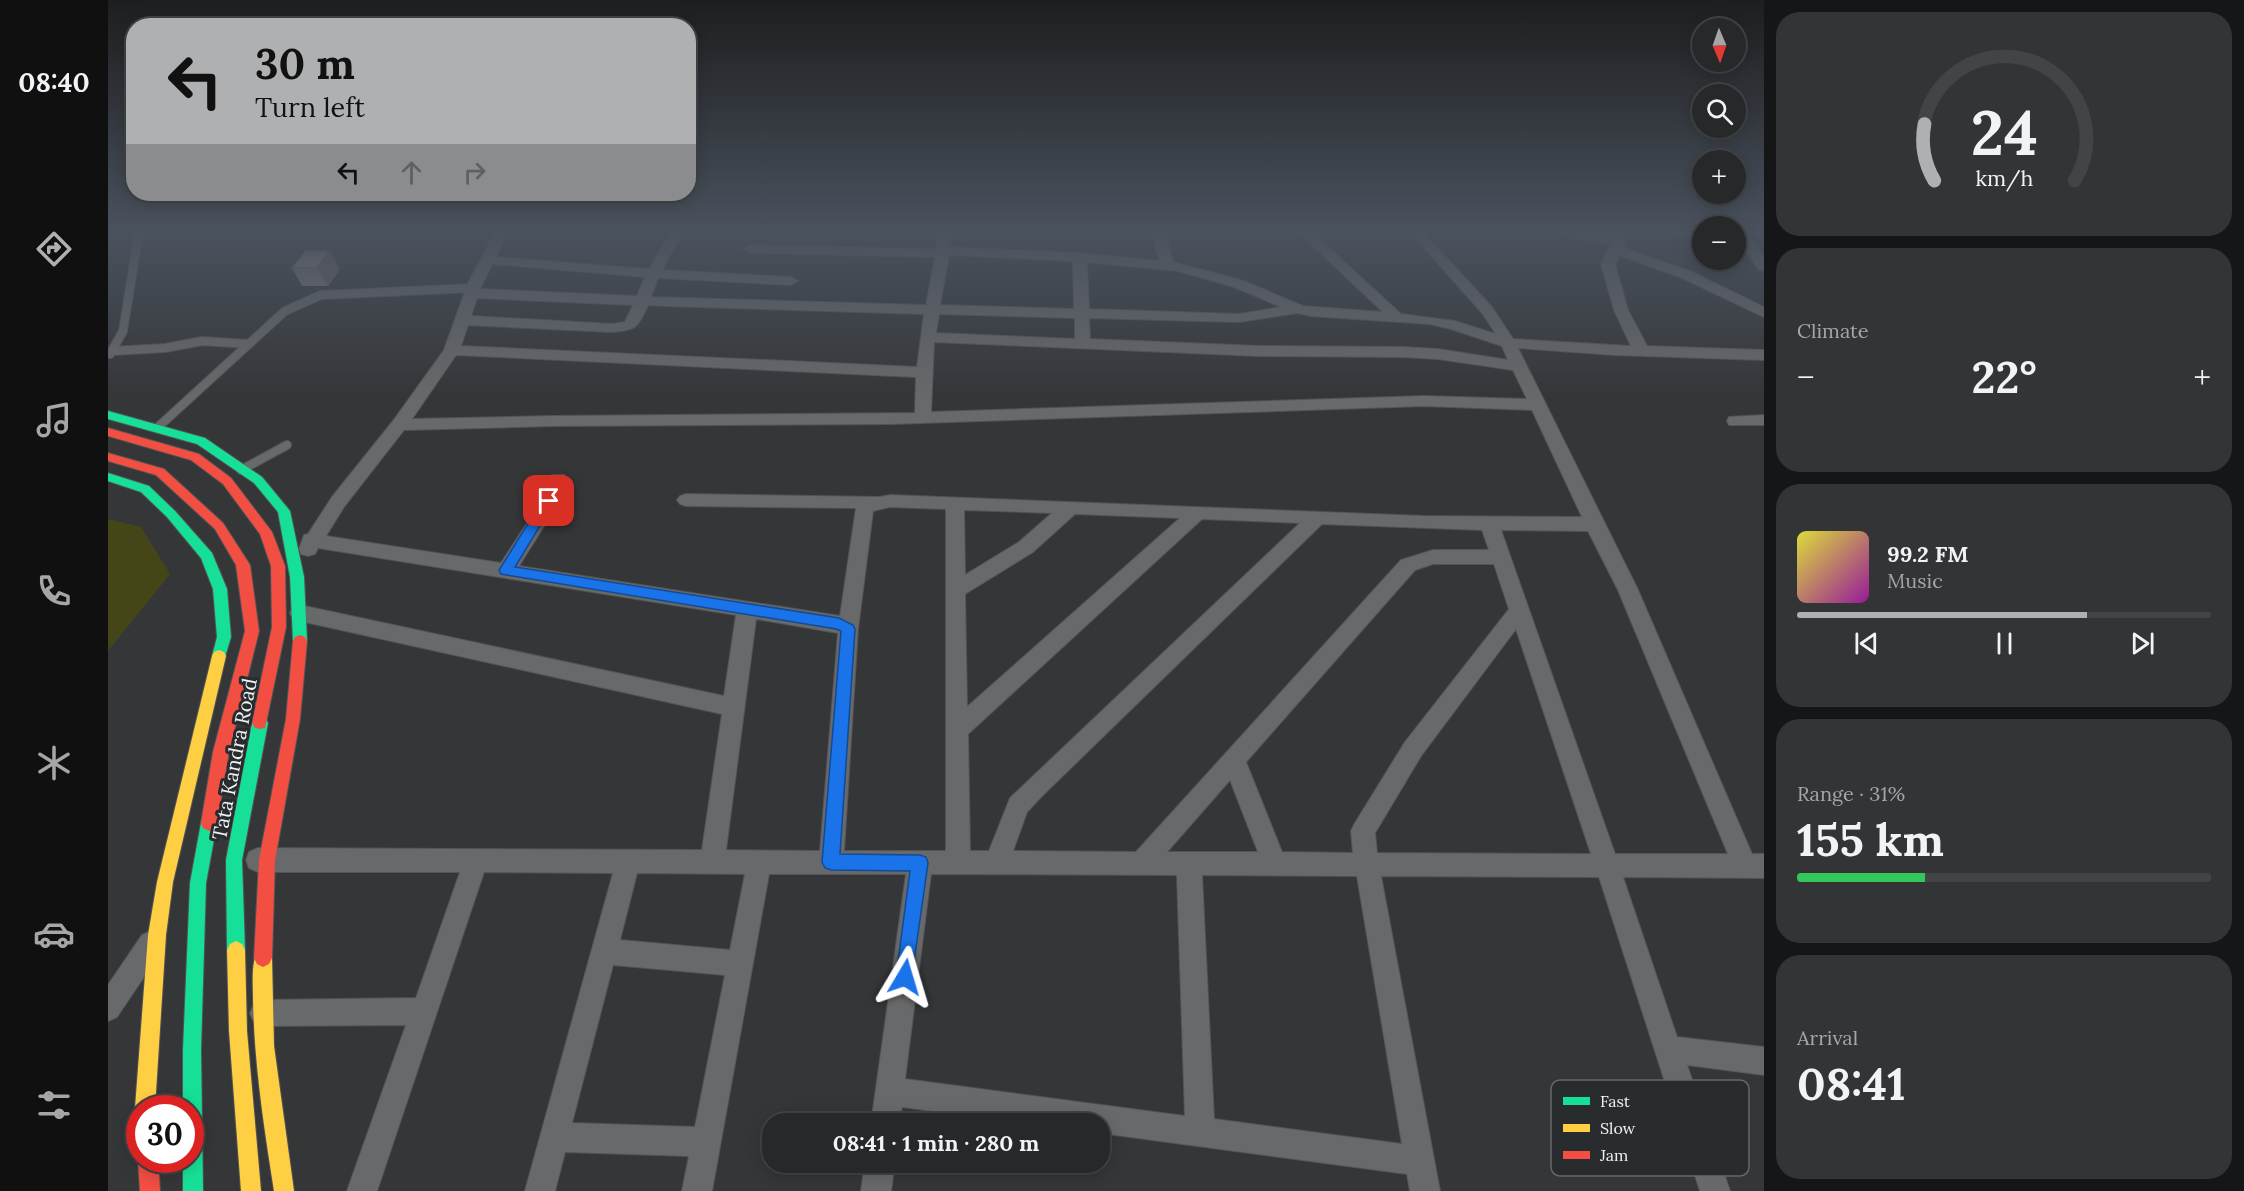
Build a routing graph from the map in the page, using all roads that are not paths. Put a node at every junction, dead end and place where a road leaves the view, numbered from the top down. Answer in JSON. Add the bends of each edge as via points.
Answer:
{"nodes":[{"id":1,"x":130,"y":288,"type":"edge"},
{"id":2,"x":648,"y":288,"type":"edge"},
{"id":3,"x":791,"y":288,"type":"edge"},
{"id":4,"x":937,"y":288,"type":"edge"},
{"id":5,"x":1081,"y":288,"type":"edge"},
{"id":6,"x":1245,"y":288,"type":"edge"},
{"id":7,"x":1364,"y":288,"type":"edge"},
{"id":8,"x":1467,"y":288,"type":"edge"},
{"id":9,"x":1615,"y":288,"type":"edge"},
{"id":10,"x":1712,"y":288,"type":"edge"},
{"id":11,"x":472,"y":290,"type":"junction"},
{"id":12,"x":643,"y":301,"type":"junction"},
{"id":13,"x":785,"y":306,"type":"junction"},
{"id":14,"x":933,"y":309,"type":"junction"},
{"id":15,"x":1298,"y":309,"type":"junction"},
{"id":16,"x":1081,"y":312,"type":"junction"},
{"id":17,"x":1764,"y":313,"type":"edge"},
{"id":18,"x":1396,"y":317,"type":"junction"},
{"id":19,"x":462,"y":320,"type":"junction"},
{"id":20,"x":927,"y":337,"type":"junction"},
{"id":21,"x":1508,"y":343,"type":"junction"},
{"id":22,"x":249,"y":344,"type":"junction"},
{"id":23,"x":1083,"y":345,"type":"junction"},
{"id":24,"x":452,"y":350,"type":"junction"},
{"id":25,"x":1641,"y":351,"type":"junction"},
{"id":26,"x":110,"y":354,"type":"edge"},
{"id":27,"x":1764,"y":355,"type":"edge"},
{"id":28,"x":1519,"y":366,"type":"junction"},
{"id":29,"x":924,"y":372,"type":"junction"},
{"id":30,"x":1537,"y":405,"type":"junction"},
{"id":31,"x":115,"y":416,"type":"edge"},
{"id":32,"x":923,"y":418,"type":"junction"},
{"id":33,"x":1764,"y":420,"type":"edge"},
{"id":34,"x":1735,"y":421,"type":"dead end"},
{"id":35,"x":399,"y":425,"type":"junction"},
{"id":36,"x":158,"y":428,"type":"junction"},
{"id":37,"x":108,"y":430,"type":"edge"},
{"id":38,"x":287,"y":445,"type":"dead end"},
{"id":39,"x":108,"y":456,"type":"edge"},
{"id":40,"x":243,"y":470,"type":"junction"},
{"id":41,"x":108,"y":477,"type":"edge"},
{"id":42,"x":558,"y":479,"type":"dead end"},
{"id":43,"x":227,"y":481,"type":"junction"},
{"id":44,"x":686,"y":500,"type":"dead end"},
{"id":45,"x":876,"y":502,"type":"junction"},
{"id":46,"x":955,"y":503,"type":"junction"},
{"id":47,"x":1071,"y":508,"type":"junction"},
{"id":48,"x":1198,"y":512,"type":"junction"},
{"id":49,"x":1318,"y":517,"type":"junction"},
{"id":50,"x":1489,"y":523,"type":"junction"},
{"id":51,"x":1593,"y":524,"type":"junction"},
{"id":52,"x":311,"y":540,"type":"junction"},
{"id":53,"x":1501,"y":557,"type":"junction"},
{"id":54,"x":506,"y":570,"type":"junction"},
{"id":55,"x":297,"y":577,"type":"junction"},
{"id":56,"x":956,"y":590,"type":"junction"},
{"id":57,"x":747,"y":608,"type":"junction"},
{"id":58,"x":1519,"y":610,"type":"junction"},
{"id":59,"x":300,"y":613,"type":"junction"},
{"id":60,"x":279,"y":627,"type":"junction"},
{"id":61,"x":848,"y":629,"type":"junction"},
{"id":62,"x":733,"y":707,"type":"junction"},
{"id":63,"x":957,"y":730,"type":"junction"},
{"id":64,"x":1234,"y":760,"type":"junction"},
{"id":65,"x":234,"y":860,"type":"junction"},
{"id":66,"x":267,"y":860,"type":"junction"},
{"id":67,"x":476,"y":861,"type":"junction"},
{"id":68,"x":628,"y":862,"type":"junction"},
{"id":69,"x":712,"y":862,"type":"junction"},
{"id":70,"x":759,"y":862,"type":"junction"},
{"id":71,"x":831,"y":862,"type":"junction"},
{"id":72,"x":920,"y":863,"type":"junction"},
{"id":73,"x":958,"y":863,"type":"junction"},
{"id":74,"x":997,"y":863,"type":"junction"},
{"id":75,"x":1141,"y":864,"type":"junction"},
{"id":76,"x":1189,"y":864,"type":"junction"},
{"id":77,"x":1274,"y":864,"type":"junction"},
{"id":78,"x":1367,"y":864,"type":"junction"},
{"id":79,"x":1607,"y":865,"type":"junction"},
{"id":80,"x":1754,"y":866,"type":"edge"},
{"id":81,"x":198,"y":883,"type":"junction"},
{"id":82,"x":157,"y":935,"type":"junction"},
{"id":83,"x":604,"y":951,"type":"junction"},
{"id":84,"x":740,"y":964,"type":"junction"},
{"id":85,"x":108,"y":1008,"type":"edge"},
{"id":86,"x":424,"y":1011,"type":"junction"},
{"id":87,"x":262,"y":1013,"type":"junction"},
{"id":88,"x":1667,"y":1049,"type":"junction"},
{"id":89,"x":1764,"y":1061,"type":"edge"},
{"id":90,"x":1677,"y":1080,"type":"edge"},
{"id":91,"x":890,"y":1091,"type":"junction"},
{"id":92,"x":146,"y":1095,"type":"edge"},
{"id":93,"x":887,"y":1113,"type":"edge"},
{"id":94,"x":1200,"y":1131,"type":"junction"},
{"id":95,"x":554,"y":1137,"type":"junction"},
{"id":96,"x":707,"y":1142,"type":"junction"},
{"id":97,"x":1420,"y":1161,"type":"junction"},
{"id":98,"x":149,"y":1173,"type":"edge"},
{"id":99,"x":878,"y":1173,"type":"edge"},
{"id":100,"x":1710,"y":1176,"type":"edge"},
{"id":101,"x":150,"y":1191,"type":"edge"},
{"id":102,"x":193,"y":1191,"type":"edge"},
{"id":103,"x":251,"y":1191,"type":"edge"},
{"id":104,"x":284,"y":1191,"type":"edge"},
{"id":105,"x":362,"y":1191,"type":"edge"},
{"id":106,"x":540,"y":1191,"type":"edge"},
{"id":107,"x":698,"y":1191,"type":"edge"},
{"id":108,"x":876,"y":1191,"type":"edge"},
{"id":109,"x":1425,"y":1191,"type":"edge"},
{"id":110,"x":1715,"y":1191,"type":"edge"}],
"edges":[{"from":1,"to":26,"type":"lane","via":[[123,331]]},
{"from":2,"to":12,"type":"street"},
{"from":3,"to":13,"type":"street"},
{"from":4,"to":14,"type":"street"},
{"from":5,"to":16,"type":"street"},
{"from":6,"to":15,"type":"street"},
{"from":7,"to":18,"type":"street"},
{"from":8,"to":21,"type":"street"},
{"from":9,"to":25,"type":"street"},
{"from":10,"to":17,"type":"street"},
{"from":11,"to":12,"type":"street"},
{"from":11,"to":19,"type":"street"},
{"from":11,"to":22,"type":"lane","via":[[321,296],[285,311]]},
{"from":12,"to":13,"type":"street"},
{"from":12,"to":19,"type":"street","via":[[634,321],[624,328]]},
{"from":13,"to":14,"type":"street"},
{"from":14,"to":16,"type":"street"},
{"from":14,"to":20,"type":"street"},
{"from":15,"to":16,"type":"street","via":[[1239,318]]},
{"from":15,"to":18,"type":"street"},
{"from":16,"to":23,"type":"street"},
{"from":18,"to":21,"type":"street","via":[[1455,325]]},
{"from":19,"to":24,"type":"street"},
{"from":20,"to":23,"type":"street"},
{"from":20,"to":29,"type":"street"},
{"from":21,"to":25,"type":"street"},
{"from":21,"to":28,"type":"street"},
{"from":22,"to":26,"type":"lane","via":[[202,341]]},
{"from":22,"to":36,"type":"lane"},
{"from":23,"to":28,"type":"street","via":[[1403,352]]},
{"from":24,"to":29,"type":"street"},
{"from":24,"to":35,"type":"street"},
{"from":25,"to":27,"type":"street"},
{"from":28,"to":30,"type":"street"},
{"from":29,"to":32,"type":"street"},
{"from":30,"to":32,"type":"street","via":[[1424,401]]},
{"from":30,"to":51,"type":"street"},
{"from":31,"to":36,"type":"main road"},
{"from":31,"to":37,"type":"main road"},
{"from":32,"to":35,"type":"street"},
{"from":33,"to":34,"type":"street"},
{"from":35,"to":52,"type":"street"},
{"from":36,"to":40,"type":"main road","via":[[201,441]]},
{"from":37,"to":43,"type":"main road","name":"Tata Kandra Road","via":[[195,457]]},
{"from":38,"to":40,"type":"lane"},
{"from":39,"to":81,"type":"main road","name":"Tata Kandra Road","via":[[160,472],[219,526],[243,565],[252,631],[221,752]]},
{"from":40,"to":43,"type":"lane"},
{"from":40,"to":55,"type":"main road","via":[[258,480],[284,511]]},
{"from":41,"to":82,"type":"main road","via":[[145,489],[171,514],[207,556],[220,589],[224,637],[165,882]]},
{"from":42,"to":54,"type":"street","via":[[537,523]]},
{"from":43,"to":60,"type":"main road","name":"Tata Kandra Road","via":[[266,532],[278,566]]},
{"from":44,"to":45,"type":"street"},
{"from":45,"to":46,"type":"street"},
{"from":45,"to":61,"type":"street","via":[[864,511]]},
{"from":46,"to":47,"type":"street"},
{"from":46,"to":56,"type":"street"},
{"from":47,"to":48,"type":"street"},
{"from":47,"to":56,"type":"street","via":[[1026,547]]},
{"from":48,"to":49,"type":"street"},
{"from":48,"to":63,"type":"street"},
{"from":49,"to":50,"type":"street"},
{"from":49,"to":74,"type":"street","via":[[1018,806]]},
{"from":50,"to":51,"type":"street"},
{"from":50,"to":53,"type":"street"},
{"from":51,"to":80,"type":"street","via":[[1629,590]]},
{"from":52,"to":54,"type":"street"},
{"from":52,"to":55,"type":"street"},
{"from":53,"to":58,"type":"street"},
{"from":53,"to":64,"type":"street","via":[[1433,557],[1408,565]]},
{"from":54,"to":57,"type":"street"},
{"from":55,"to":59,"type":"main road"},
{"from":55,"to":60,"type":"street"},
{"from":56,"to":63,"type":"street"},
{"from":57,"to":61,"type":"street","via":[[839,624]]},
{"from":57,"to":62,"type":"street"},
{"from":58,"to":78,"type":"street","via":[[1413,749],[1375,809],[1363,831]]},
{"from":58,"to":79,"type":"street"},
{"from":59,"to":62,"type":"street"},
{"from":59,"to":66,"type":"main road","via":[[293,718]]},
{"from":60,"to":65,"type":"main road","name":"Tata Kandra Road"},
{"from":61,"to":71,"type":"street"},
{"from":62,"to":69,"type":"street"},
{"from":63,"to":73,"type":"street"},
{"from":64,"to":75,"type":"street"},
{"from":64,"to":77,"type":"street"},
{"from":65,"to":66,"type":"street"},
{"from":65,"to":81,"type":"street"},
{"from":65,"to":103,"type":"main road","name":"Tata Kandra Road","via":[[238,1030]]},
{"from":66,"to":67,"type":"street"},
{"from":66,"to":87,"type":"main road"},
{"from":67,"to":68,"type":"street"},
{"from":67,"to":86,"type":"street"},
{"from":68,"to":69,"type":"street"},
{"from":68,"to":83,"type":"street"},
{"from":69,"to":70,"type":"street"},
{"from":70,"to":71,"type":"street"},
{"from":70,"to":84,"type":"street"},
{"from":71,"to":72,"type":"street"},
{"from":72,"to":73,"type":"street"},
{"from":72,"to":91,"type":"street"},
{"from":73,"to":74,"type":"street"},
{"from":74,"to":75,"type":"street"},
{"from":75,"to":76,"type":"street"},
{"from":76,"to":77,"type":"street"},
{"from":76,"to":94,"type":"street"},
{"from":77,"to":78,"type":"street"},
{"from":78,"to":79,"type":"street"},
{"from":78,"to":97,"type":"street"},
{"from":79,"to":80,"type":"street"},
{"from":79,"to":88,"type":"street"},
{"from":81,"to":82,"type":"street"},
{"from":81,"to":102,"type":"main road","name":"Tata Kandra Road","via":[[192,1050]]},
{"from":82,"to":85,"type":"street"},
{"from":82,"to":92,"type":"main road"},
{"from":83,"to":84,"type":"street"},
{"from":83,"to":95,"type":"street"},
{"from":84,"to":96,"type":"street"},
{"from":86,"to":87,"type":"street"},
{"from":86,"to":105,"type":"street"},
{"from":87,"to":104,"type":"main road"},
{"from":88,"to":89,"type":"street"},
{"from":88,"to":90,"type":"street"},
{"from":91,"to":93,"type":"street"},
{"from":91,"to":94,"type":"street"},
{"from":94,"to":97,"type":"street"},
{"from":95,"to":96,"type":"street"},
{"from":95,"to":106,"type":"street"},
{"from":96,"to":107,"type":"street"},
{"from":97,"to":109,"type":"street"},
{"from":98,"to":101,"type":"main road"},
{"from":99,"to":108,"type":"street"},
{"from":100,"to":110,"type":"street"}]}
